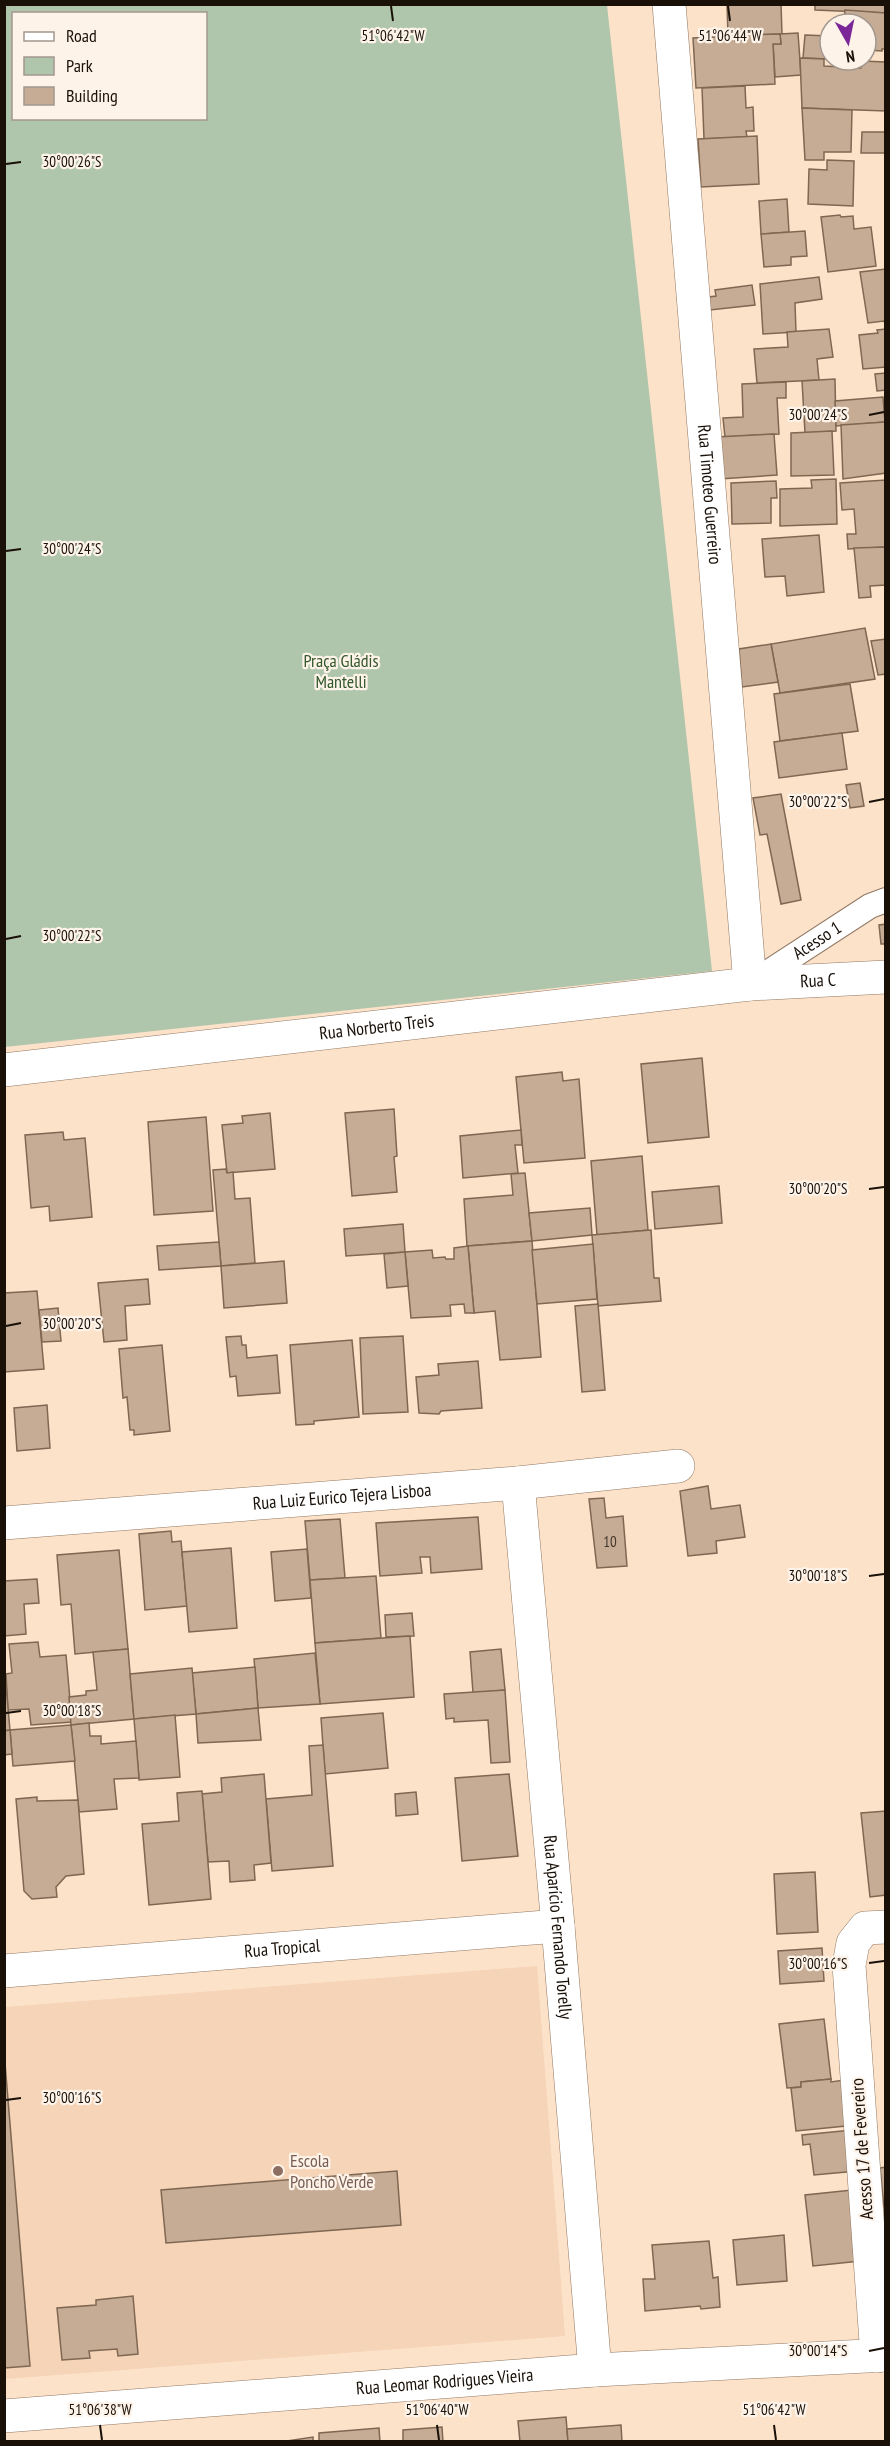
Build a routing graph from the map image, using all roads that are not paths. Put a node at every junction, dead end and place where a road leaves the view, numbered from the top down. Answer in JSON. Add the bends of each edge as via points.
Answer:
{"nodes":[{"id":1,"x":669,"y":4,"type":"edge"},
{"id":2,"x":885,"y":900,"type":"edge"},
{"id":3,"x":885,"y":977,"type":"edge"},
{"id":4,"x":750,"y":984,"type":"junction"},
{"id":5,"x":4,"y":1070,"type":"edge"},
{"id":6,"x":678,"y":1466,"type":"dead end"},
{"id":7,"x":518,"y":1483,"type":"junction"},
{"id":8,"x":4,"y":1523,"type":"edge"},
{"id":9,"x":558,"y":1926,"type":"junction"},
{"id":10,"x":885,"y":1927,"type":"edge"},
{"id":11,"x":4,"y":1971,"type":"edge"},
{"id":12,"x":881,"y":2355,"type":"edge"},
{"id":13,"x":595,"y":2370,"type":"junction"},
{"id":14,"x":4,"y":2416,"type":"edge"}],
"edges":[{"from":1,"to":4,"type":"street","name":"Rua Timoteo Guerreiro"},
{"from":2,"to":4,"type":"lane","name":"Acesso 1"},
{"from":3,"to":4,"type":"street","name":"Rua C"},
{"from":4,"to":5,"type":"street","name":"Rua Norberto Treis"},
{"from":6,"to":7,"type":"street","name":"Rua Luiz Eurico Tejera Lisboa"},
{"from":7,"to":8,"type":"street","name":"Rua Luiz Eurico Tejera Lisboa"},
{"from":7,"to":9,"type":"street","name":"Rua Aparício Fernando Torelly"},
{"from":9,"to":11,"type":"street","name":"Rua Tropical"},
{"from":9,"to":13,"type":"street","name":"Rua Aparício Fernando Torelly"},
{"from":10,"to":12,"type":"street","name":"Acesso 17 de Fevereiro","via":[[866,1928],[853,1943],[849,1965]]},
{"from":12,"to":13,"type":"street","name":"Rua Leomar Rodrigues Vieira"},
{"from":13,"to":14,"type":"street","name":"Rua Leomar Rodrigues Vieira"}]}
